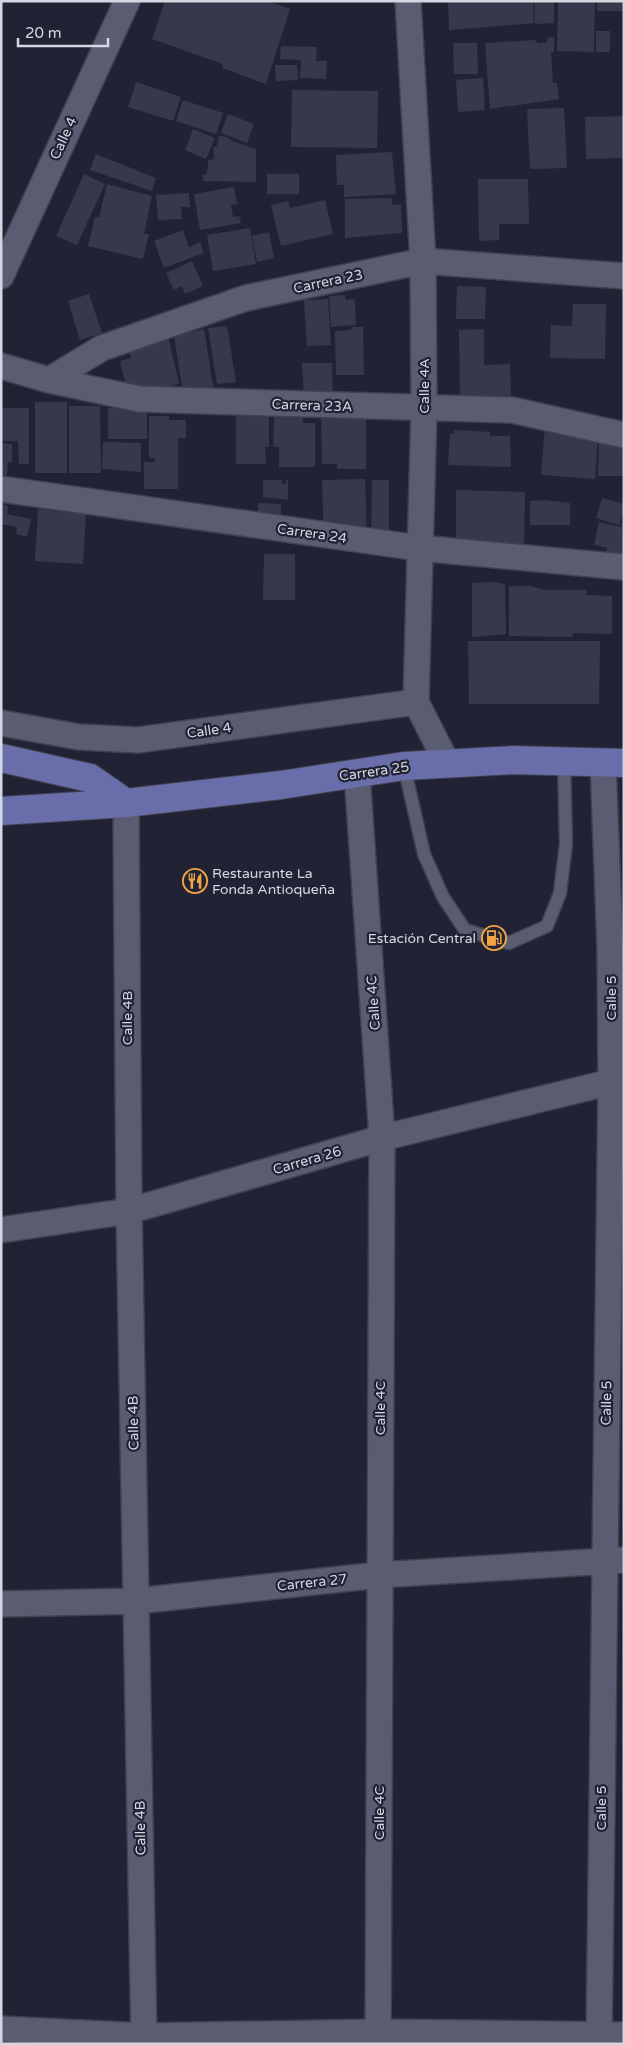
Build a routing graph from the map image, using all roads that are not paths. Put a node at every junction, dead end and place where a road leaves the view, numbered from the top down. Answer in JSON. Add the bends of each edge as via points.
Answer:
{"nodes":[{"id":1,"x":126,"y":1,"type":"edge"},
{"id":2,"x":408,"y":1,"type":"edge"},
{"id":3,"x":423,"y":261,"type":"junction"},
{"id":4,"x":1,"y":276,"type":"edge"},
{"id":5,"x":624,"y":276,"type":"edge"},
{"id":6,"x":1,"y":366,"type":"edge"},
{"id":7,"x":49,"y":380,"type":"junction"},
{"id":8,"x":424,"y":409,"type":"junction"},
{"id":9,"x":624,"y":434,"type":"edge"},
{"id":10,"x":1,"y":489,"type":"edge"},
{"id":11,"x":419,"y":548,"type":"junction"},
{"id":12,"x":624,"y":567,"type":"edge"},
{"id":13,"x":416,"y":702,"type":"junction"},
{"id":14,"x":1,"y":723,"type":"edge"},
{"id":15,"x":1,"y":758,"type":"edge"},
{"id":16,"x":564,"y":761,"type":"junction"},
{"id":17,"x":613,"y":762,"type":"edge"},
{"id":18,"x":447,"y":763,"type":"junction"},
{"id":19,"x":404,"y":766,"type":"junction"},
{"id":20,"x":357,"y":773,"type":"junction"},
{"id":21,"x":126,"y":803,"type":"junction"},
{"id":22,"x":1,"y":811,"type":"edge"},
{"id":23,"x":617,"y":954,"type":"edge"},
{"id":24,"x":617,"y":1037,"type":"edge"},
{"id":25,"x":611,"y":1082,"type":"junction"},
{"id":26,"x":382,"y":1138,"type":"junction"},
{"id":27,"x":129,"y":1211,"type":"junction"},
{"id":28,"x":1,"y":1230,"type":"edge"},
{"id":29,"x":614,"y":1561,"type":"edge"},
{"id":30,"x":379,"y":1575,"type":"junction"},
{"id":31,"x":136,"y":1601,"type":"junction"},
{"id":32,"x":1,"y":1604,"type":"edge"},
{"id":33,"x":1,"y":2029,"type":"edge"},
{"id":34,"x":624,"y":2035,"type":"edge"},
{"id":35,"x":379,"y":2038,"type":"edge"},
{"id":36,"x":599,"y":2039,"type":"edge"},
{"id":37,"x":144,"y":2040,"type":"edge"}],
"edges":[{"from":1,"to":4,"type":"street","name":"Calle 4"},
{"from":2,"to":3,"type":"street","name":"Calle 4A"},
{"from":3,"to":5,"type":"street","name":"Carrera 23"},
{"from":3,"to":7,"type":"street","name":"Carrera 23","via":[[246,298],[102,348]]},
{"from":3,"to":8,"type":"street","name":"Calle 4A"},
{"from":6,"to":7,"type":"street","name":"Carrera 23A"},
{"from":7,"to":8,"type":"street","name":"Carrera 23A","via":[[140,399]]},
{"from":8,"to":9,"type":"street","name":"Carrera 23A","via":[[512,410]]},
{"from":8,"to":11,"type":"street","name":"Calle 4A"},
{"from":10,"to":11,"type":"street","name":"Carrera 24"},
{"from":11,"to":12,"type":"street","name":"Carrera 24"},
{"from":11,"to":13,"type":"street","name":"Calle 4A"},
{"from":13,"to":14,"type":"street","name":"Calle 4","via":[[138,740],[79,737]]},
{"from":13,"to":18,"type":"street","name":"Calle 4A"},
{"from":15,"to":21,"type":"main road","via":[[90,778]]},
{"from":16,"to":17,"type":"main road","name":"Carrera 25"},
{"from":16,"to":18,"type":"main road","name":"Carrera 25"},
{"from":16,"to":19,"type":"lane","via":[[566,844],[560,893],[547,926],[509,943],[465,930],[443,897],[424,854]]},
{"from":17,"to":23,"type":"street","name":"Calle 5"},
{"from":18,"to":19,"type":"main road","name":"Carrera 25"},
{"from":19,"to":20,"type":"main road","name":"Carrera 25"},
{"from":20,"to":21,"type":"main road","name":"Carrera 25"},
{"from":20,"to":26,"type":"street","name":"Calle 4C"},
{"from":21,"to":22,"type":"main road","name":"Carrera 25"},
{"from":21,"to":27,"type":"street","name":"Calle 4B"},
{"from":23,"to":24,"type":"street","name":"Calle 5"},
{"from":24,"to":25,"type":"street","name":"Calle 5"},
{"from":25,"to":26,"type":"street","name":"Carrera 26"},
{"from":25,"to":29,"type":"street","name":"Calle 5"},
{"from":26,"to":27,"type":"street","name":"Carrera 26"},
{"from":26,"to":30,"type":"street","name":"Calle 4C"},
{"from":27,"to":28,"type":"street","name":"Carrera 26"},
{"from":27,"to":31,"type":"street","name":"Calle 4B"},
{"from":29,"to":30,"type":"street","name":"Carrera 27"},
{"from":29,"to":36,"type":"street","name":"Calle 5"},
{"from":30,"to":31,"type":"street","name":"Carrera 27"},
{"from":30,"to":35,"type":"street","name":"Calle 4C"},
{"from":31,"to":32,"type":"street","name":"Carrera 27"},
{"from":31,"to":37,"type":"street","name":"Calle 4B"},
{"from":33,"to":37,"type":"street"},
{"from":34,"to":36,"type":"street"},
{"from":35,"to":36,"type":"street"},
{"from":35,"to":37,"type":"street"}]}
